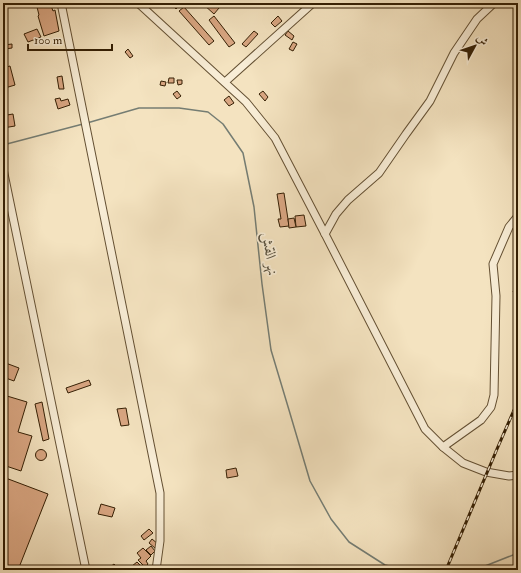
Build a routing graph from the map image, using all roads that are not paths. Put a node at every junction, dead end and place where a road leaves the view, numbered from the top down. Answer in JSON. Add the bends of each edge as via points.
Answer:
{"nodes":[{"id":1,"x":61,"y":3,"type":"edge"},
{"id":2,"x":138,"y":3,"type":"edge"},
{"id":3,"x":313,"y":3,"type":"edge"},
{"id":4,"x":494,"y":3,"type":"edge"},
{"id":5,"x":225,"y":82,"type":"junction"},
{"id":6,"x":3,"y":169,"type":"edge"},
{"id":7,"x":518,"y":216,"type":"edge"},
{"id":8,"x":325,"y":234,"type":"junction"},
{"id":9,"x":444,"y":447,"type":"junction"},
{"id":10,"x":518,"y":475,"type":"edge"},
{"id":11,"x":86,"y":570,"type":"edge"},
{"id":12,"x":156,"y":570,"type":"edge"}],
"edges":[{"from":1,"to":12,"type":"street","via":[[160,493],[160,541]]},
{"from":2,"to":5,"type":"street"},
{"from":3,"to":5,"type":"street"},
{"from":4,"to":8,"type":"street","via":[[477,19],[454,53],[430,102],[379,173],[348,200],[336,214]]},
{"from":5,"to":8,"type":"street","via":[[246,102],[274,138]]},
{"from":6,"to":11,"type":"street"},
{"from":7,"to":9,"type":"street","via":[[509,228],[493,264],[496,296],[494,396],[481,420]]},
{"from":8,"to":9,"type":"street","via":[[425,429]]},
{"from":9,"to":10,"type":"street","via":[[463,463],[486,472]]}]}
